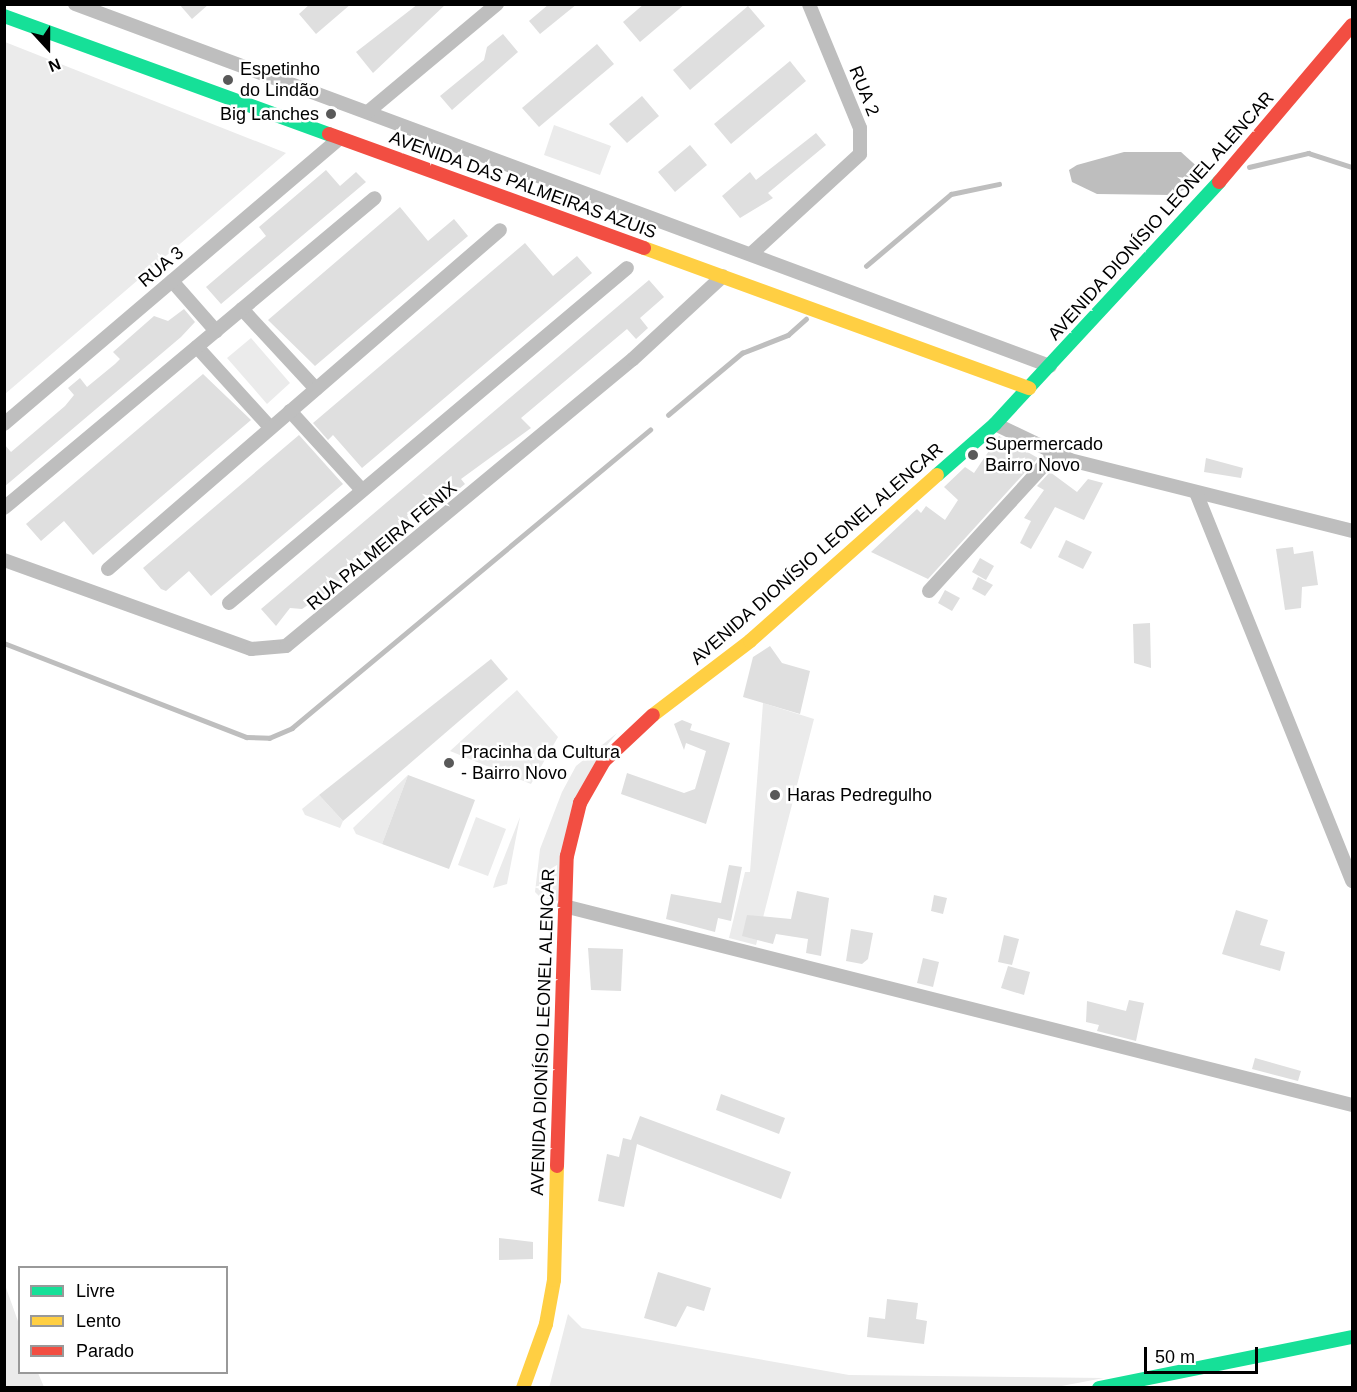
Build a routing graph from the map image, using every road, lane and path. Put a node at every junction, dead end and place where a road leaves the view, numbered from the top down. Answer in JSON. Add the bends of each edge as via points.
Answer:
{"nodes":[{"id":1,"x":75,"y":4,"type":"edge"},
{"id":2,"x":497,"y":4,"type":"edge"},
{"id":3,"x":809,"y":4,"type":"edge"},
{"id":4,"x":4,"y":16,"type":"edge"},
{"id":5,"x":1353,"y":25,"type":"edge"},
{"id":6,"x":369,"y":111,"type":"junction"},
{"id":7,"x":340,"y":138,"type":"junction"},
{"id":8,"x":375,"y":198,"type":"dead end"},
{"id":9,"x":500,"y":230,"type":"dead end"},
{"id":10,"x":751,"y":254,"type":"junction"},
{"id":11,"x":627,"y":268,"type":"dead end"},
{"id":12,"x":723,"y":276,"type":"junction"},
{"id":13,"x":172,"y":281,"type":"junction"},
{"id":14,"x":242,"y":309,"type":"junction"},
{"id":15,"x":216,"y":331,"type":"junction"},
{"id":16,"x":197,"y":347,"type":"junction"},
{"id":17,"x":1050,"y":366,"type":"junction"},
{"id":18,"x":1029,"y":388,"type":"junction"},
{"id":19,"x":316,"y":389,"type":"junction"},
{"id":20,"x":290,"y":411,"type":"junction"},
{"id":21,"x":4,"y":424,"type":"edge"},
{"id":22,"x":995,"y":424,"type":"junction"},
{"id":23,"x":269,"y":426,"type":"junction"},
{"id":24,"x":1054,"y":453,"type":"junction"},
{"id":25,"x":362,"y":490,"type":"junction"},
{"id":26,"x":1197,"y":495,"type":"junction"},
{"id":27,"x":4,"y":508,"type":"edge"},
{"id":28,"x":1353,"y":531,"type":"edge"},
{"id":29,"x":4,"y":560,"type":"edge"},
{"id":30,"x":108,"y":569,"type":"dead end"},
{"id":31,"x":929,"y":591,"type":"dead end"},
{"id":32,"x":229,"y":603,"type":"dead end"},
{"id":33,"x":1353,"y":880,"type":"edge"},
{"id":34,"x":564,"y":906,"type":"junction"},
{"id":35,"x":1353,"y":1105,"type":"edge"},
{"id":36,"x":1353,"y":1337,"type":"edge"},
{"id":37,"x":523,"y":1388,"type":"edge"},
{"id":38,"x":1099,"y":1388,"type":"edge"}],
"edges":[{"from":1,"to":6,"type":"street","name":"AVENIDA DAS PALMEIRAS AZUIS"},
{"from":2,"to":6,"type":"street"},
{"from":3,"to":10,"type":"street","name":"RUA 2","via":[[860,128],[860,154]]},
{"from":4,"to":7,"type":"main road","name":"AVENIDA DAS PALMEIRAS AZUIS"},
{"from":5,"to":17,"type":"main road","name":"AVENIDA DIONÍSIO LEONEL ALENCAR","via":[[1263,134]]},
{"from":6,"to":10,"type":"street","name":"AVENIDA DAS PALMEIRAS AZUIS"},
{"from":7,"to":12,"type":"main road","name":"AVENIDA DAS PALMEIRAS AZUIS"},
{"from":7,"to":13,"type":"street","name":"RUA 3"},
{"from":8,"to":14,"type":"street"},
{"from":9,"to":19,"type":"street"},
{"from":10,"to":17,"type":"street","name":"AVENIDA DAS PALMEIRAS AZUIS"},
{"from":11,"to":25,"type":"street"},
{"from":12,"to":18,"type":"main road","name":"AVENIDA DAS PALMEIRAS AZUIS"},
{"from":12,"to":29,"type":"street","name":"RUA PALMEIRA FENIX","via":[[633,359],[286,646],[251,649]]},
{"from":13,"to":15,"type":"street"},
{"from":13,"to":21,"type":"street","name":"RUA 3"},
{"from":14,"to":15,"type":"street"},
{"from":14,"to":19,"type":"street"},
{"from":15,"to":16,"type":"street"},
{"from":16,"to":23,"type":"street"},
{"from":16,"to":27,"type":"street"},
{"from":17,"to":18,"type":"main road","name":"AVENIDA DIONÍSIO LEONEL ALENCAR"},
{"from":18,"to":22,"type":"main road","name":"AVENIDA DIONÍSIO LEONEL ALENCAR"},
{"from":19,"to":20,"type":"street"},
{"from":20,"to":23,"type":"street"},
{"from":20,"to":25,"type":"street"},
{"from":22,"to":24,"type":"street"},
{"from":22,"to":34,"type":"main road","name":"AVENIDA DIONÍSIO LEONEL ALENCAR","via":[[750,641],[638,726],[604,760],[580,803],[567,856]]},
{"from":23,"to":30,"type":"street"},
{"from":24,"to":26,"type":"street"},
{"from":24,"to":31,"type":"street"},
{"from":25,"to":32,"type":"street"},
{"from":26,"to":28,"type":"street"},
{"from":26,"to":33,"type":"street"},
{"from":34,"to":35,"type":"street"},
{"from":34,"to":37,"type":"main road","name":"AVENIDA DIONÍSIO LEONEL ALENCAR","via":[[554,1280],[546,1324]]},
{"from":36,"to":38,"type":"main road"}]}
